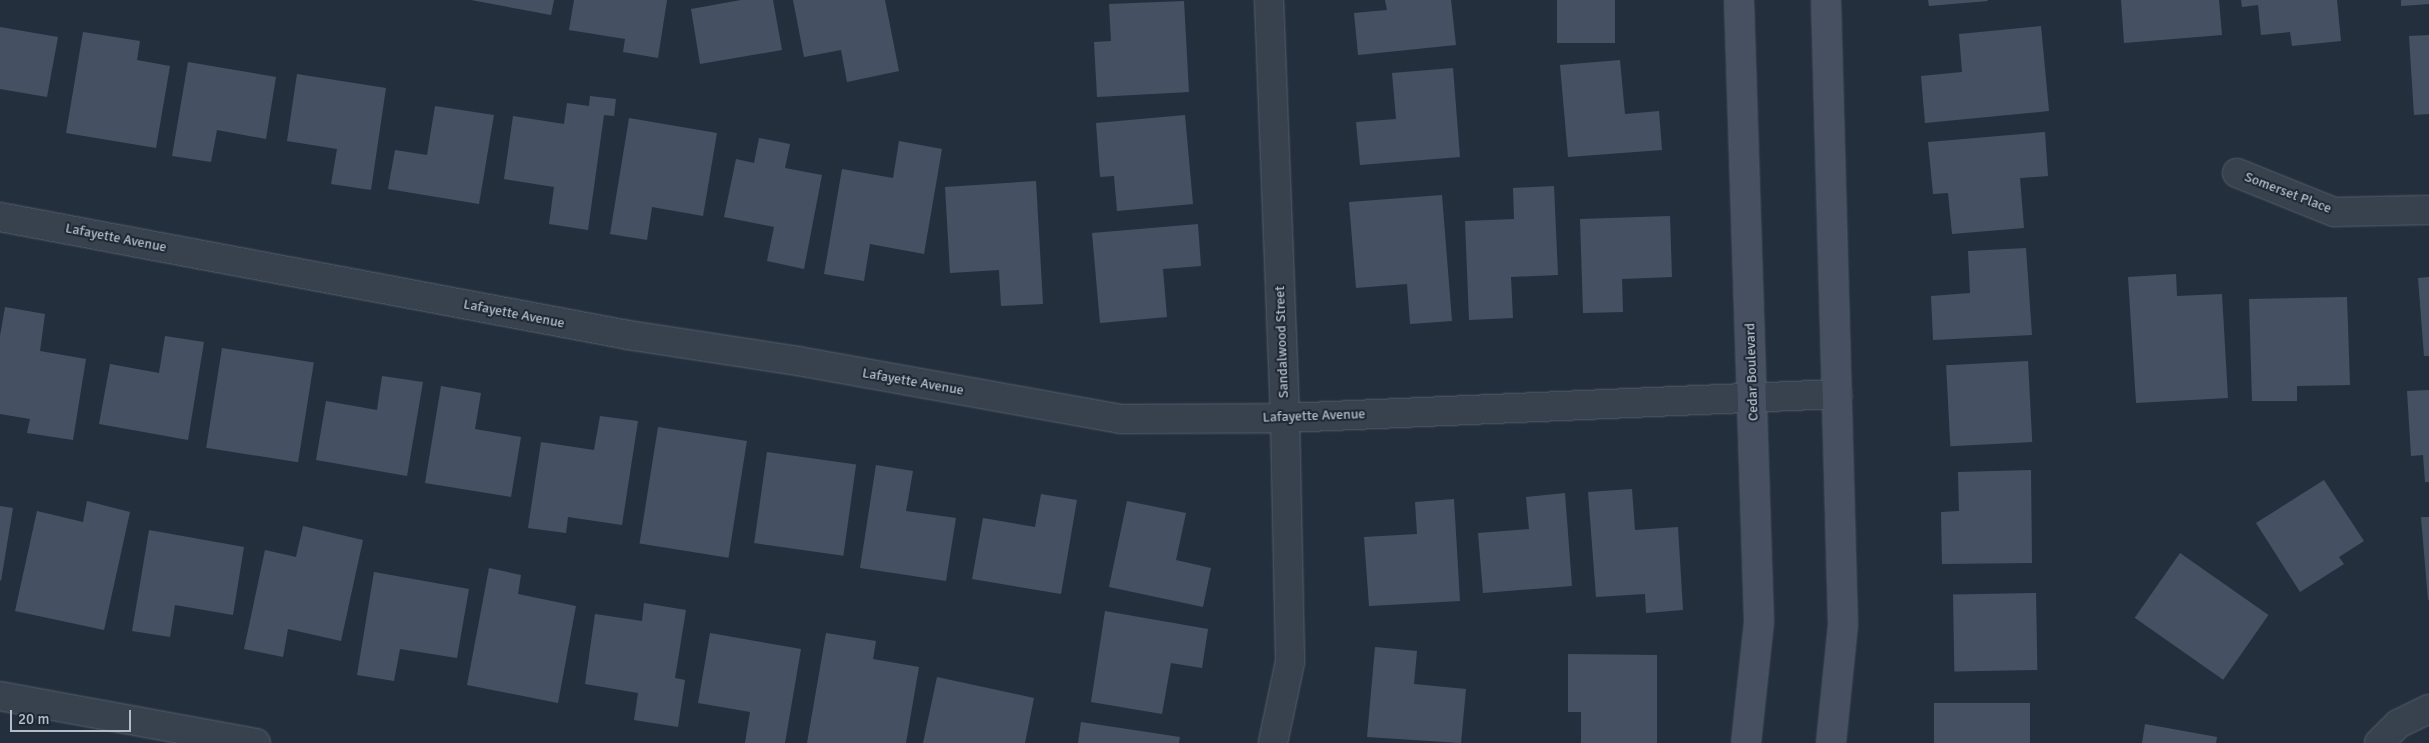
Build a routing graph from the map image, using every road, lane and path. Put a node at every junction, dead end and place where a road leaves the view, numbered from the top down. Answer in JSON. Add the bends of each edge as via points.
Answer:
{"nodes":[{"id":1,"x":1269,"y":0,"type":"edge"},
{"id":2,"x":1740,"y":0,"type":"edge"},
{"id":3,"x":1826,"y":0,"type":"edge"},
{"id":4,"x":2237,"y":173,"type":"dead end"},
{"id":5,"x":2429,"y":210,"type":"edge"},
{"id":6,"x":0,"y":217,"type":"edge"},
{"id":7,"x":1837,"y":394,"type":"junction"},
{"id":8,"x":1752,"y":396,"type":"junction"},
{"id":9,"x":1285,"y":418,"type":"junction"},
{"id":10,"x":0,"y":696,"type":"edge"},
{"id":11,"x":2429,"y":709,"type":"edge"},
{"id":12,"x":256,"y":743,"type":"edge"},
{"id":13,"x":1272,"y":743,"type":"edge"},
{"id":14,"x":1746,"y":743,"type":"edge"},
{"id":15,"x":1831,"y":743,"type":"edge"},
{"id":16,"x":2379,"y":743,"type":"edge"}],
"edges":[{"from":1,"to":9,"type":"street","name":"Sandalwood Street"},
{"from":2,"to":8,"type":"main road","name":"Cedar Boulevard"},
{"from":3,"to":7,"type":"main road"},
{"from":4,"to":5,"type":"street","name":"Somerset Place","via":[[2334,212]]},
{"from":6,"to":9,"type":"street","name":"Lafayette Avenue","via":[[628,336],[798,361],[1121,419]]},
{"from":7,"to":8,"type":"street","name":"Lafayette Avenue"},
{"from":7,"to":15,"type":"main road","via":[[1843,625]]},
{"from":8,"to":9,"type":"street","name":"Lafayette Avenue"},
{"from":8,"to":14,"type":"main road","name":"Cedar Boulevard","via":[[1759,622]]},
{"from":9,"to":13,"type":"street","name":"Sandalwood Street","via":[[1290,662]]},
{"from":10,"to":12,"type":"street"},
{"from":11,"to":16,"type":"street","via":[[2398,724]]}]}
